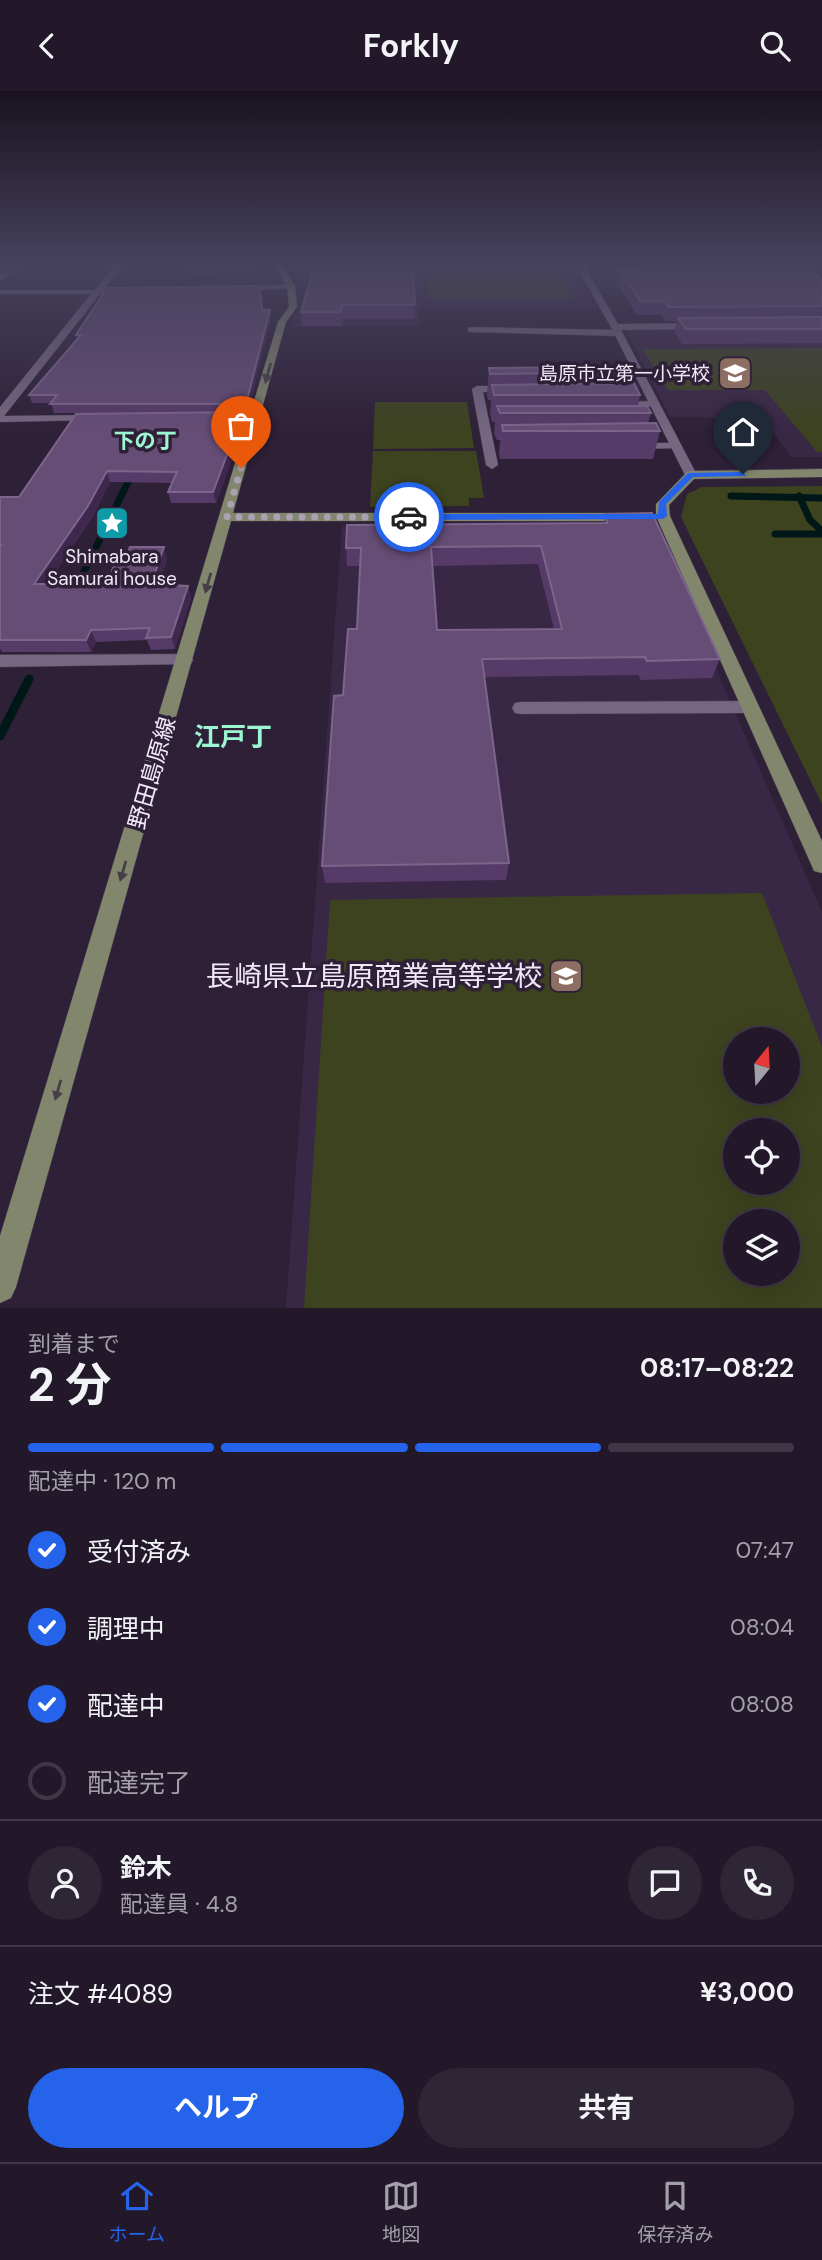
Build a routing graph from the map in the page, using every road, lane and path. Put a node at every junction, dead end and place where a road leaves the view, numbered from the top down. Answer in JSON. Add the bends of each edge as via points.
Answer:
{"nodes":[{"id":1,"x":77,"y":321,"type":"edge"},
{"id":2,"x":283,"y":321,"type":"edge"},
{"id":3,"x":612,"y":321,"type":"edge"},
{"id":4,"x":712,"y":326,"type":"edge"},
{"id":5,"x":471,"y":330,"type":"dead end"},
{"id":6,"x":617,"y":330,"type":"junction"},
{"id":7,"x":633,"y":388,"type":"edge"},
{"id":8,"x":646,"y":388,"type":"junction"},
{"id":9,"x":516,"y":389,"type":"edge"},
{"id":10,"x":655,"y":404,"type":"junction"},
{"id":11,"x":601,"y":405,"type":"edge"},
{"id":12,"x":481,"y":406,"type":"junction"},
{"id":13,"x":494,"y":406,"type":"edge"},
{"id":14,"x":0,"y":417,"type":"edge"},
{"id":15,"x":103,"y":418,"type":"edge"},
{"id":16,"x":243,"y":418,"type":"edge"},
{"id":17,"x":256,"y":418,"type":"junction"},
{"id":18,"x":485,"y":428,"type":"junction"},
{"id":19,"x":498,"y":428,"type":"edge"},
{"id":20,"x":654,"y":428,"type":"edge"},
{"id":21,"x":667,"y":428,"type":"junction"},
{"id":22,"x":622,"y":446,"type":"edge"},
{"id":23,"x":676,"y":446,"type":"junction"},
{"id":24,"x":488,"y":447,"type":"junction"},
{"id":25,"x":502,"y":447,"type":"edge"},
{"id":26,"x":492,"y":465,"type":"dead end"},
{"id":27,"x":822,"y":473,"type":"edge"},
{"id":28,"x":691,"y":474,"type":"junction"},
{"id":29,"x":651,"y":516,"type":"junction"},
{"id":30,"x":227,"y":517,"type":"junction"},
{"id":31,"x":185,"y":660,"type":"junction"},
{"id":32,"x":0,"y":661,"type":"edge"},
{"id":33,"x":749,"y":707,"type":"junction"},
{"id":34,"x":521,"y":708,"type":"dead end"},
{"id":35,"x":822,"y":864,"type":"edge"},
{"id":36,"x":0,"y":1287,"type":"edge"}],
"edges":[{"from":1,"to":14,"type":"street"},
{"from":2,"to":17,"type":"main road","name":"野田島原線","one_way":true},
{"from":3,"to":6,"type":"street"},
{"from":4,"to":6,"type":"street"},
{"from":5,"to":6,"type":"street"},
{"from":6,"to":8,"type":"street"},
{"from":7,"to":8,"type":"street"},
{"from":8,"to":10,"type":"street"},
{"from":9,"to":12,"type":"street","via":[[477,389]]},
{"from":10,"to":11,"type":"street"},
{"from":10,"to":21,"type":"street"},
{"from":12,"to":13,"type":"street"},
{"from":12,"to":18,"type":"street"},
{"from":14,"to":15,"type":"street"},
{"from":16,"to":17,"type":"street"},
{"from":17,"to":30,"type":"main road","name":"野田島原線"},
{"from":18,"to":19,"type":"street"},
{"from":18,"to":24,"type":"street"},
{"from":20,"to":21,"type":"street"},
{"from":21,"to":23,"type":"street"},
{"from":22,"to":23,"type":"street"},
{"from":23,"to":28,"type":"street"},
{"from":24,"to":25,"type":"street"},
{"from":24,"to":26,"type":"street"},
{"from":27,"to":28,"type":"main road"},
{"from":28,"to":29,"type":"main road"},
{"from":29,"to":30,"type":"main road"},
{"from":29,"to":33,"type":"main road"},
{"from":30,"to":31,"type":"main road","name":"野田島原線","one_way":true},
{"from":31,"to":32,"type":"street"},
{"from":31,"to":36,"type":"main road","name":"野田島原線","one_way":true},
{"from":33,"to":34,"type":"street"},
{"from":33,"to":35,"type":"main road"}]}
